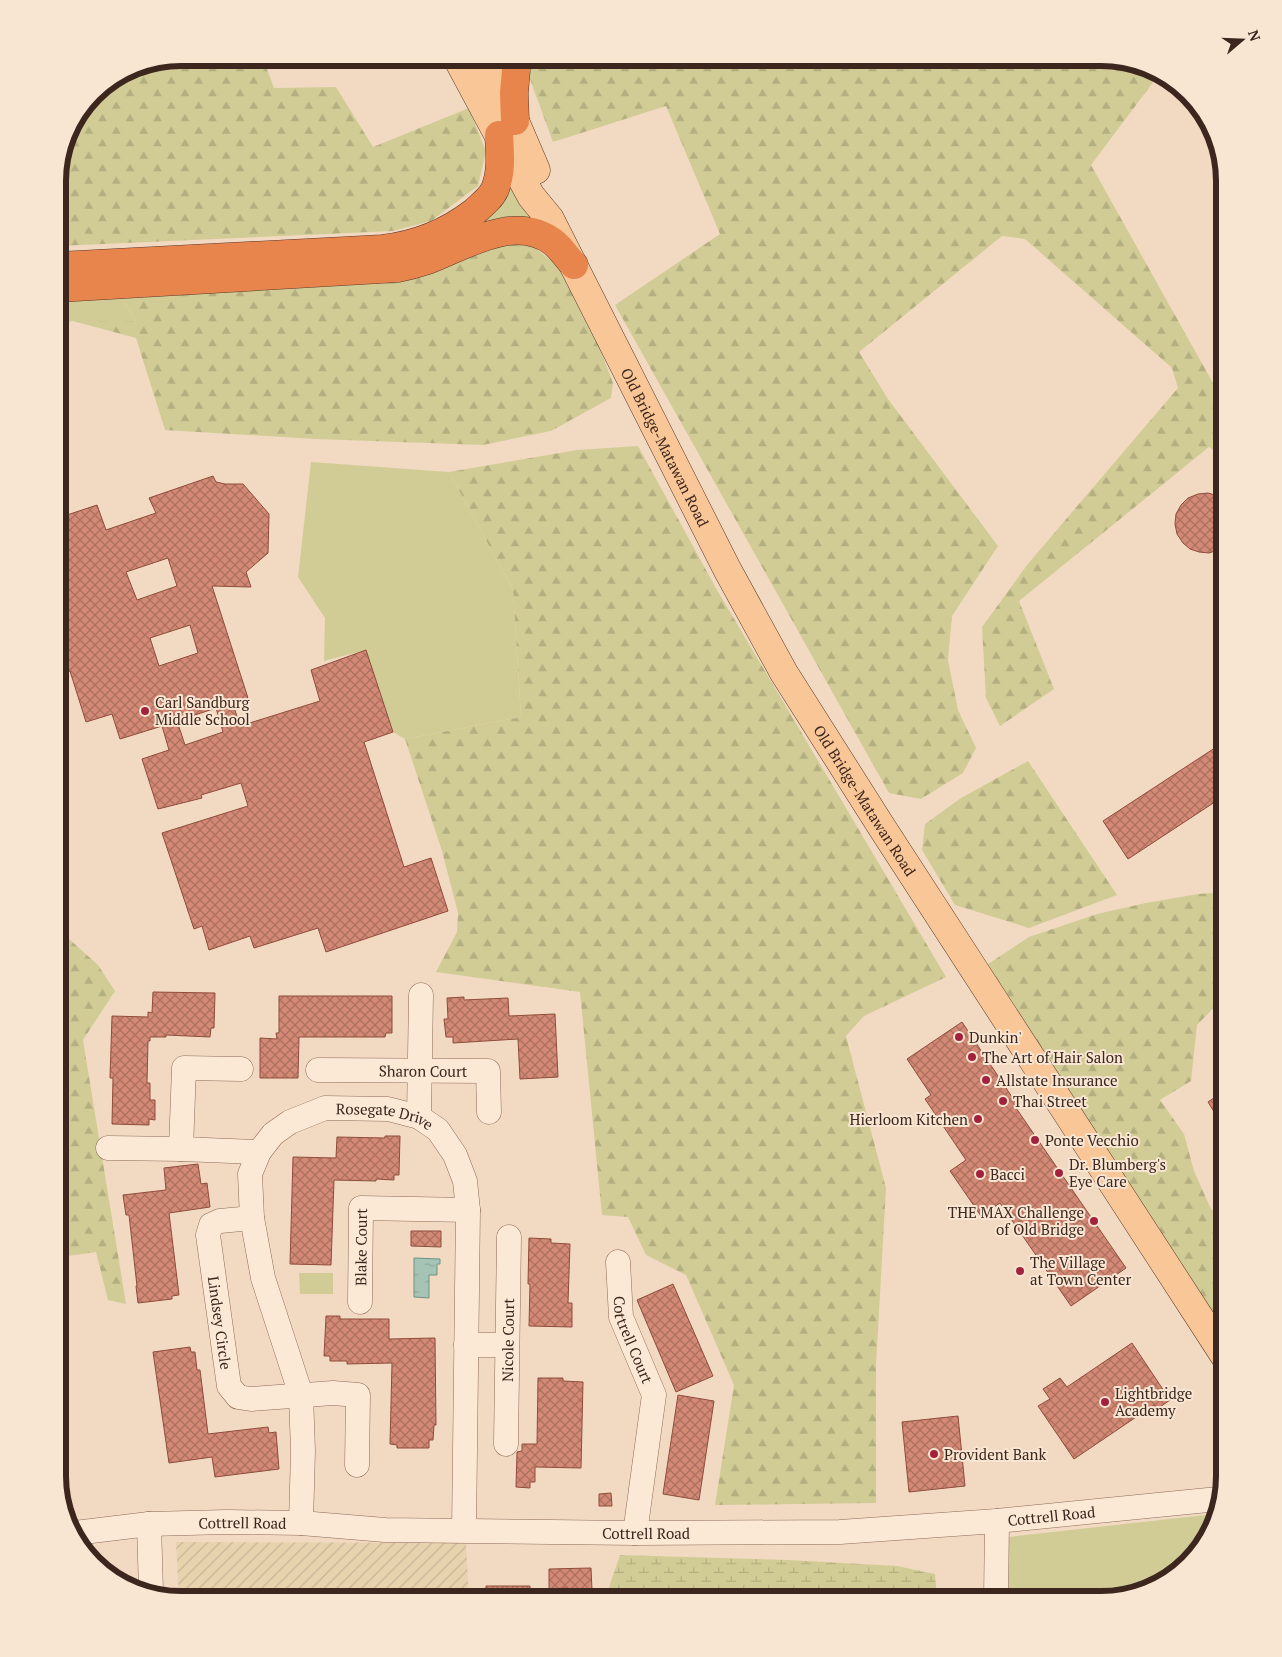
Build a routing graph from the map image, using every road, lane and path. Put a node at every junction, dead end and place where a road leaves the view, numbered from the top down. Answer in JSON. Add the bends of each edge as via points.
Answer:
{"nodes":[{"id":1,"x":463,"y":66,"type":"edge"},
{"id":2,"x":486,"y":66,"type":"edge"},
{"id":3,"x":516,"y":66,"type":"edge"},
{"id":4,"x":507,"y":128,"type":"junction"},
{"id":5,"x":574,"y":265,"type":"junction"},
{"id":6,"x":66,"y":266,"type":"edge"},
{"id":7,"x":66,"y":288,"type":"edge"},
{"id":8,"x":421,"y":995,"type":"dead end"},
{"id":9,"x":241,"y":1069,"type":"dead end"},
{"id":10,"x":318,"y":1070,"type":"dead end"},
{"id":11,"x":419,"y":1072,"type":"junction"},
{"id":12,"x":489,"y":1112,"type":"dead end"},
{"id":13,"x":419,"y":1117,"type":"junction"},
{"id":14,"x":108,"y":1148,"type":"dead end"},
{"id":15,"x":181,"y":1149,"type":"junction"},
{"id":16,"x":258,"y":1152,"type":"junction"},
{"id":17,"x":468,"y":1210,"type":"junction"},
{"id":18,"x":252,"y":1218,"type":"junction"},
{"id":19,"x":509,"y":1237,"type":"dead end"},
{"id":20,"x":618,"y":1262,"type":"dead end"},
{"id":21,"x":360,"y":1302,"type":"dead end"},
{"id":22,"x":1216,"y":1343,"type":"edge"},
{"id":23,"x":466,"y":1345,"type":"junction"},
{"id":24,"x":506,"y":1345,"type":"junction"},
{"id":25,"x":301,"y":1395,"type":"junction"},
{"id":26,"x":506,"y":1444,"type":"dead end"},
{"id":27,"x":357,"y":1465,"type":"dead end"},
{"id":28,"x":1213,"y":1499,"type":"edge"},
{"id":29,"x":997,"y":1521,"type":"junction"},
{"id":30,"x":148,"y":1524,"type":"junction"},
{"id":31,"x":301,"y":1524,"type":"junction"},
{"id":32,"x":464,"y":1530,"type":"junction"},
{"id":33,"x":81,"y":1532,"type":"edge"},
{"id":34,"x":635,"y":1533,"type":"junction"},
{"id":35,"x":151,"y":1587,"type":"edge"},
{"id":36,"x":996,"y":1591,"type":"edge"}],
"edges":[{"from":1,"to":4,"type":"main road","name":"Old Bridge-Matawan Road"},
{"from":2,"to":4,"type":"main road","name":"Old Bridge-Matawan Road"},
{"from":3,"to":4,"type":"highway"},
{"from":4,"to":5,"type":"main road","name":"Old Bridge-Matawan Road","via":[[544,188],[550,219]]},
{"from":4,"to":6,"type":"highway","via":[[500,168],[488,199],[458,224],[415,243],[382,249]]},
{"from":5,"to":7,"type":"highway","via":[[553,242],[531,233],[510,231],[398,268]]},
{"from":5,"to":22,"type":"main road","name":"Old Bridge-Matawan Road","via":[[718,551],[784,673]]},
{"from":8,"to":11,"type":"street"},
{"from":9,"to":15,"type":"street","via":[[184,1068]]},
{"from":10,"to":11,"type":"street","name":"Sharon Court"},
{"from":11,"to":12,"type":"street","name":"Sharon Court","via":[[488,1071]]},
{"from":11,"to":13,"type":"street"},
{"from":13,"to":16,"type":"street","name":"Rosegate Drive","via":[[388,1109],[324,1108],[290,1122],[273,1134]]},
{"from":13,"to":17,"type":"street","name":"Rosegate Drive","via":[[438,1130],[454,1155],[465,1181]]},
{"from":14,"to":15,"type":"street"},
{"from":15,"to":16,"type":"street"},
{"from":16,"to":18,"type":"street","name":"Rosegate Drive","via":[[250,1174]]},
{"from":17,"to":21,"type":"street","name":"Blake Court","via":[[361,1208]]},
{"from":17,"to":23,"type":"street","name":"Rosegate Drive"},
{"from":18,"to":25,"type":"street","name":"Rosegate Drive","via":[[263,1278]]},
{"from":18,"to":25,"type":"street","name":"Lindsey Circle","via":[[220,1221],[212,1225],[208,1235],[229,1386],[238,1397],[251,1399]]},
{"from":19,"to":24,"type":"street","name":"Nicole Court"},
{"from":20,"to":34,"type":"street","name":"Cottrell Court","via":[[621,1317],[654,1395]]},
{"from":23,"to":24,"type":"street"},
{"from":23,"to":32,"type":"street","name":"Rosegate Drive"},
{"from":24,"to":26,"type":"street","name":"Nicole Court"},
{"from":25,"to":27,"type":"street","name":"Lindsey Circle","via":[[358,1395]]},
{"from":25,"to":31,"type":"street","name":"Rosegate Drive"},
{"from":28,"to":29,"type":"street","name":"Cottrell Road"},
{"from":29,"to":34,"type":"street","name":"Cottrell Road","via":[[840,1532]]},
{"from":29,"to":36,"type":"street"},
{"from":30,"to":31,"type":"street","name":"Cottrell Road"},
{"from":30,"to":33,"type":"street","name":"Cottrell Road"},
{"from":30,"to":35,"type":"street"},
{"from":31,"to":32,"type":"street","name":"Cottrell Road","via":[[385,1530]]},
{"from":32,"to":34,"type":"street","name":"Cottrell Road"}]}
